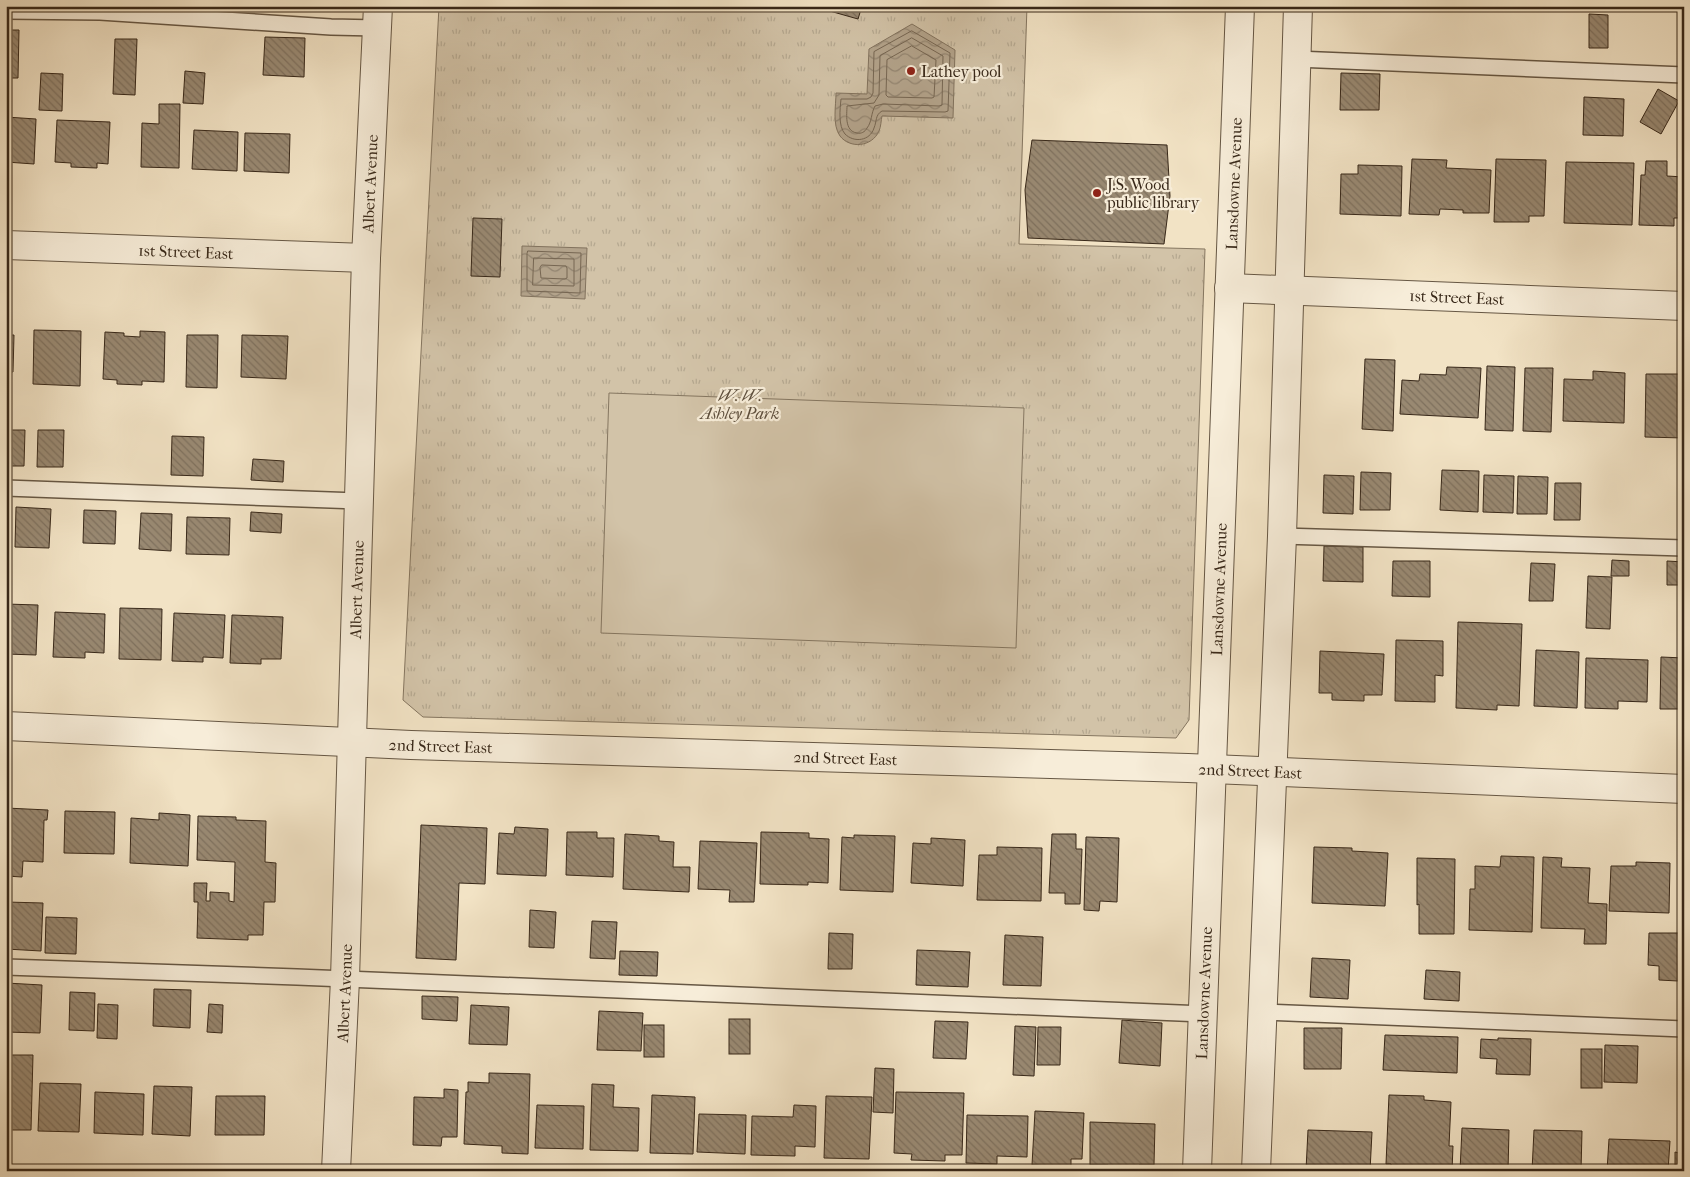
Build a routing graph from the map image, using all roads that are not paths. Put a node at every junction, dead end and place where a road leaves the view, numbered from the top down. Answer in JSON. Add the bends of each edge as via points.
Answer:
{"nodes":[{"id":1,"x":1240,"y":6,"type":"edge"},
{"id":2,"x":1298,"y":6,"type":"edge"},
{"id":3,"x":6,"y":10,"type":"edge"},
{"id":4,"x":378,"y":17,"type":"edge"},
{"id":5,"x":1296,"y":59,"type":"junction"},
{"id":6,"x":1684,"y":75,"type":"edge"},
{"id":7,"x":6,"y":245,"type":"edge"},
{"id":8,"x":366,"y":258,"type":"junction"},
{"id":9,"x":1229,"y":288,"type":"junction"},
{"id":10,"x":1289,"y":292,"type":"junction"},
{"id":11,"x":1684,"y":306,"type":"edge"},
{"id":12,"x":6,"y":488,"type":"edge"},
{"id":13,"x":358,"y":501,"type":"junction"},
{"id":14,"x":1282,"y":536,"type":"junction"},
{"id":15,"x":1684,"y":548,"type":"edge"},
{"id":16,"x":6,"y":726,"type":"edge"},
{"id":17,"x":352,"y":742,"type":"junction"},
{"id":18,"x":1212,"y":769,"type":"junction"},
{"id":19,"x":1271,"y":773,"type":"junction"},
{"id":20,"x":1684,"y":788,"type":"edge"},
{"id":21,"x":6,"y":967,"type":"edge"},
{"id":22,"x":345,"y":979,"type":"junction"},
{"id":23,"x":1263,"y":1012,"type":"junction"},
{"id":24,"x":1204,"y":1014,"type":"junction"},
{"id":25,"x":1684,"y":1028,"type":"edge"},
{"id":26,"x":336,"y":1171,"type":"edge"},
{"id":27,"x":1197,"y":1171,"type":"edge"},
{"id":28,"x":1256,"y":1171,"type":"edge"}],
"edges":[{"from":1,"to":9,"type":"street","name":"Lansdowne Avenue"},
{"from":2,"to":5,"type":"street"},
{"from":3,"to":4,"type":"lane","via":[[100,12],[331,27]]},
{"from":4,"to":8,"type":"street","name":"Albert Avenue"},
{"from":5,"to":6,"type":"lane"},
{"from":5,"to":10,"type":"street"},
{"from":7,"to":8,"type":"street","name":"1st Street East"},
{"from":8,"to":13,"type":"street","name":"Albert Avenue"},
{"from":9,"to":10,"type":"street","name":"1st Street East"},
{"from":9,"to":18,"type":"street","name":"Lansdowne Avenue"},
{"from":10,"to":11,"type":"street","name":"1st Street East"},
{"from":10,"to":14,"type":"street"},
{"from":12,"to":13,"type":"lane"},
{"from":13,"to":17,"type":"street","name":"Albert Avenue"},
{"from":14,"to":15,"type":"lane"},
{"from":14,"to":19,"type":"street"},
{"from":16,"to":17,"type":"street","name":"2nd Street East"},
{"from":17,"to":18,"type":"street","name":"2nd Street East"},
{"from":17,"to":22,"type":"street","name":"Albert Avenue"},
{"from":18,"to":19,"type":"street","name":"2nd Street East"},
{"from":18,"to":24,"type":"street","name":"Lansdowne Avenue"},
{"from":19,"to":20,"type":"street","name":"2nd Street East"},
{"from":19,"to":23,"type":"street"},
{"from":21,"to":22,"type":"lane"},
{"from":22,"to":24,"type":"lane"},
{"from":22,"to":26,"type":"street","name":"Albert Avenue"},
{"from":23,"to":25,"type":"lane"},
{"from":23,"to":28,"type":"street"},
{"from":24,"to":27,"type":"street","name":"Lansdowne Avenue"}]}
